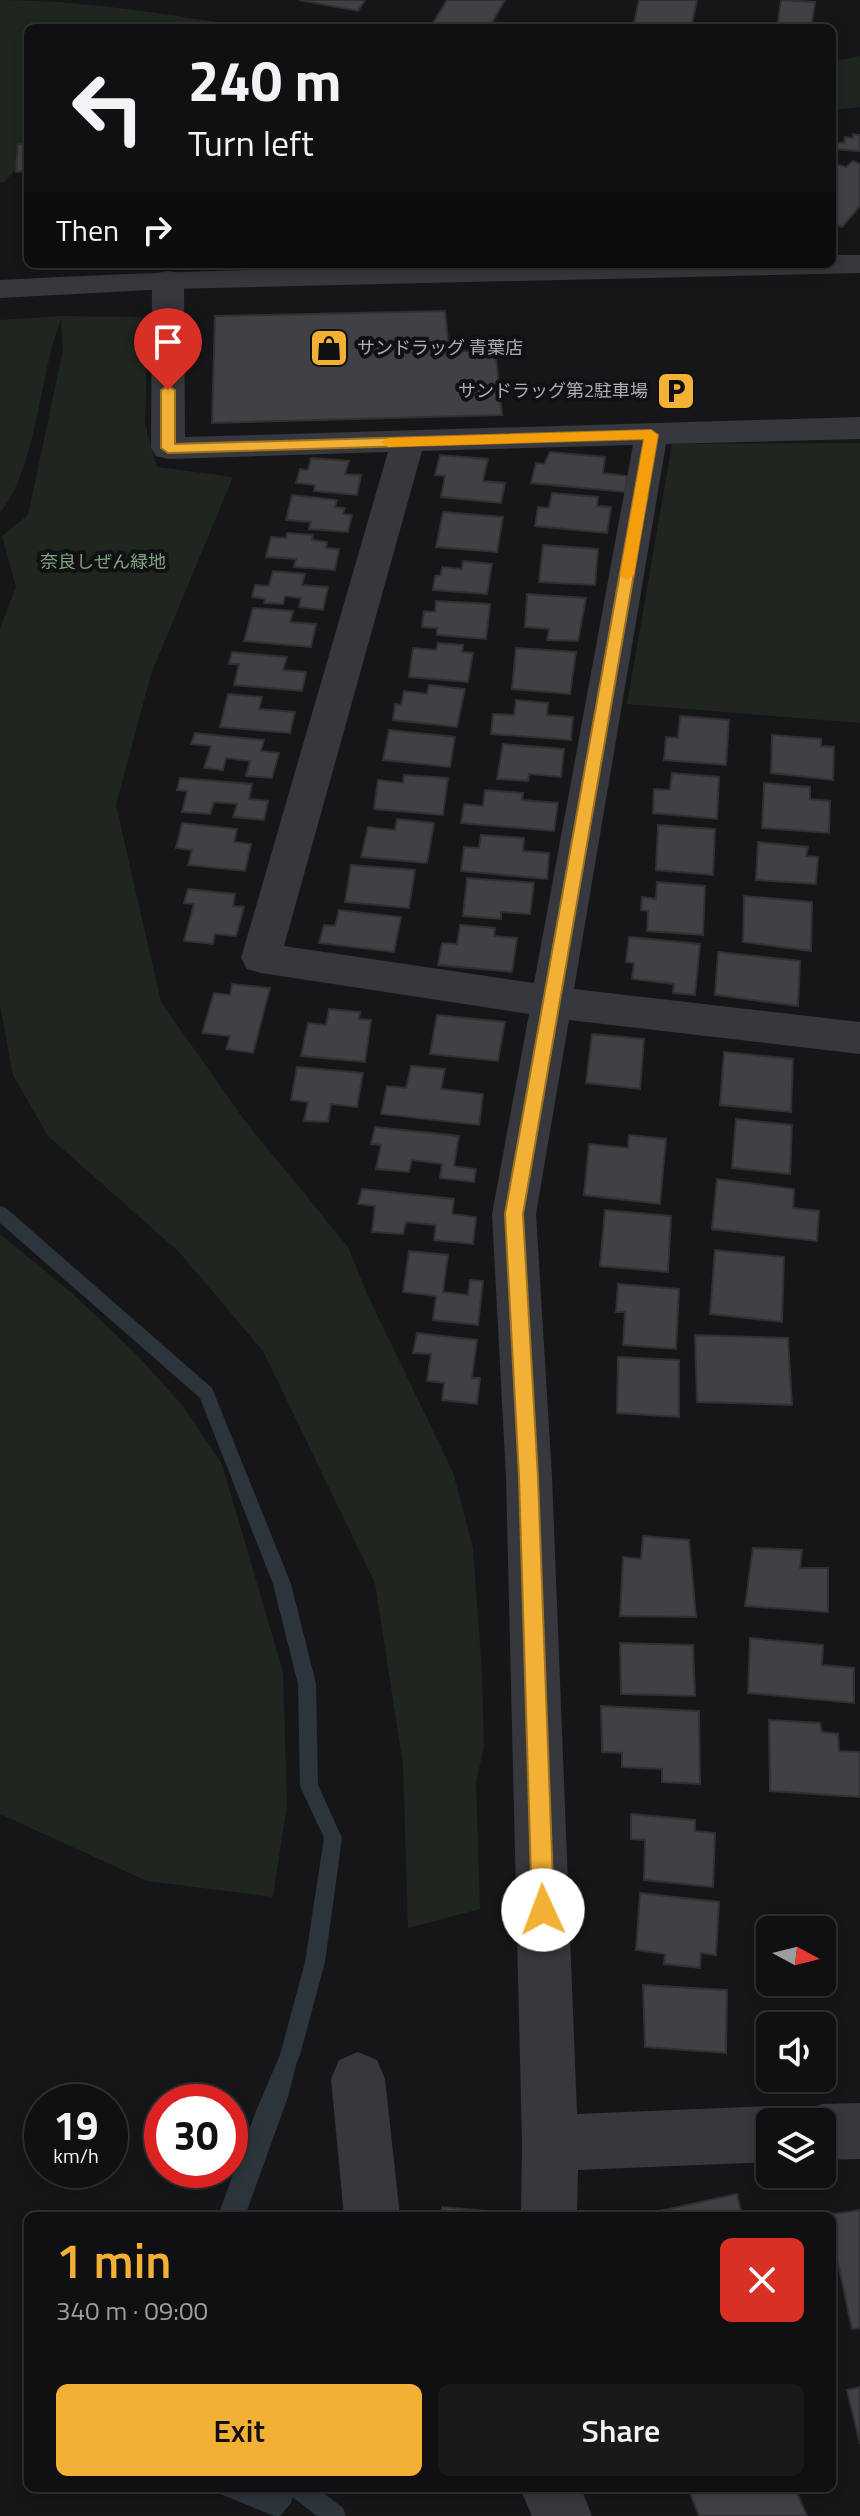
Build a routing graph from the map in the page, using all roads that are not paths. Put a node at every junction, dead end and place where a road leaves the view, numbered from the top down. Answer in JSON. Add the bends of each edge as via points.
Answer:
{"nodes":[{"id":1,"x":860,"y":264,"type":"edge"},
{"id":2,"x":836,"y":265,"type":"edge"},
{"id":3,"x":687,"y":268,"type":"edge"},
{"id":4,"x":168,"y":280,"type":"junction"},
{"id":5,"x":0,"y":289,"type":"edge"},
{"id":6,"x":860,"y":428,"type":"edge"},
{"id":7,"x":651,"y":435,"type":"junction"},
{"id":8,"x":408,"y":442,"type":"junction"},
{"id":9,"x":553,"y":1002,"type":"junction"},
{"id":10,"x":860,"y":1038,"type":"edge"},
{"id":11,"x":358,"y":2079,"type":"dead end"},
{"id":12,"x":860,"y":2131,"type":"edge"},
{"id":13,"x":836,"y":2132,"type":"edge"},
{"id":14,"x":756,"y":2135,"type":"edge"},
{"id":15,"x":550,"y":2143,"type":"junction"},
{"id":16,"x":372,"y":2212,"type":"edge"},
{"id":17,"x":549,"y":2212,"type":"edge"},
{"id":18,"x":552,"y":2492,"type":"edge"},
{"id":19,"x":562,"y":2516,"type":"edge"}],
"edges":[{"from":1,"to":2,"type":"street"},
{"from":3,"to":4,"type":"street"},
{"from":4,"to":5,"type":"street"},
{"from":4,"to":8,"type":"street","via":[[168,448]]},
{"from":6,"to":7,"type":"street"},
{"from":7,"to":8,"type":"street"},
{"from":7,"to":9,"type":"street"},
{"from":8,"to":9,"type":"street","via":[[261,958]]},
{"from":9,"to":10,"type":"street"},
{"from":9,"to":15,"type":"street","via":[[514,1214],[529,1477]]},
{"from":11,"to":16,"type":"street"},
{"from":12,"to":13,"type":"street"},
{"from":14,"to":15,"type":"street"},
{"from":15,"to":17,"type":"street"},
{"from":18,"to":19,"type":"street"}]}
